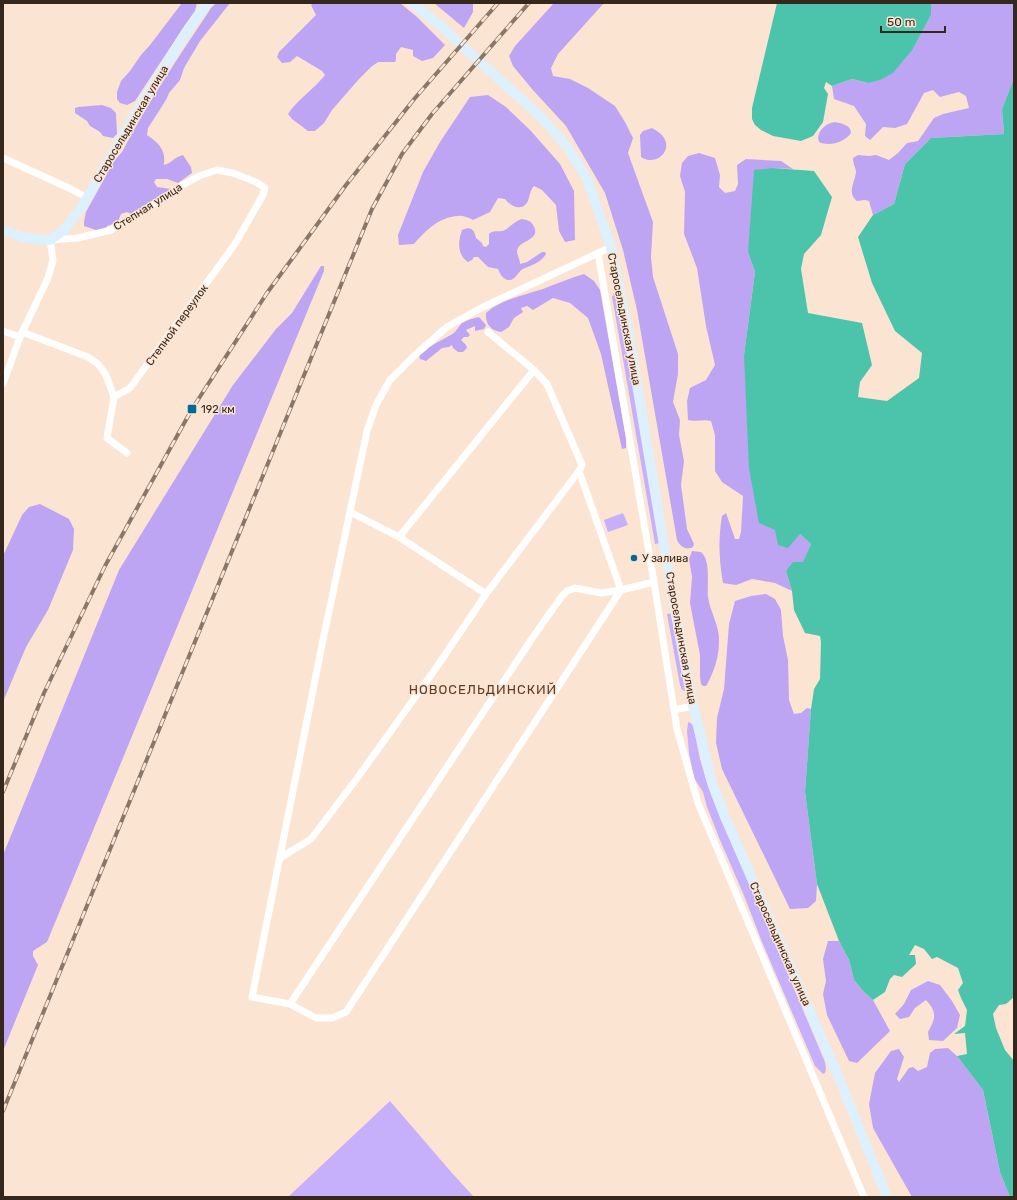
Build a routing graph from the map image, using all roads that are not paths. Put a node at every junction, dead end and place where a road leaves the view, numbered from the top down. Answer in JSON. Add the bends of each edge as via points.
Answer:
{"nodes":[{"id":1,"x":207,"y":3,"type":"edge"},
{"id":2,"x":412,"y":3,"type":"edge"},
{"id":3,"x":3,"y":158,"type":"edge"},
{"id":4,"x":265,"y":188,"type":"joint"},
{"id":5,"x":87,"y":198,"type":"junction"},
{"id":6,"x":3,"y":230,"type":"edge"},
{"id":7,"x":50,"y":240,"type":"junction"},
{"id":8,"x":611,"y":247,"type":"junction"},
{"id":9,"x":598,"y":253,"type":"junction"},
{"id":10,"x":3,"y":331,"type":"edge"},
{"id":11,"x":488,"y":332,"type":"dead end"},
{"id":12,"x":21,"y":334,"type":"junction"},
{"id":13,"x":534,"y":370,"type":"junction"},
{"id":14,"x":3,"y":384,"type":"edge"},
{"id":15,"x":114,"y":397,"type":"junction"},
{"id":16,"x":127,"y":453,"type":"dead end"},
{"id":17,"x":579,"y":471,"type":"junction"},
{"id":18,"x":350,"y":512,"type":"junction"},
{"id":19,"x":399,"y":537,"type":"junction"},
{"id":20,"x":654,"y":582,"type":"junction"},
{"id":21,"x":621,"y":590,"type":"junction"},
{"id":22,"x":486,"y":594,"type":"junction"},
{"id":23,"x":693,"y":706,"type":"junction"},
{"id":24,"x":674,"y":710,"type":"junction"},
{"id":25,"x":280,"y":858,"type":"junction"},
{"id":26,"x":290,"y":1004,"type":"junction"},
{"id":27,"x":864,"y":1197,"type":"edge"},
{"id":28,"x":887,"y":1197,"type":"edge"}],
"edges":[{"from":1,"to":5,"type":"main road","name":"Старосельдинская улица","via":[[163,69]]},
{"from":2,"to":8,"type":"main road","name":"Старосельдинская улица","via":[[542,118],[568,148],[587,179]]},
{"from":3,"to":5,"type":"street"},
{"from":4,"to":7,"type":"street","name":"Степная улица","via":[[233,173],[217,170],[181,186],[111,230],[78,238]]},
{"from":4,"to":15,"type":"street","name":"Степной переулок","via":[[235,244],[219,267],[130,388]]},
{"from":5,"to":7,"type":"main road","name":"Старосельдинская улица","via":[[64,231]]},
{"from":6,"to":7,"type":"main road","name":"Степная улица","via":[[30,239]]},
{"from":7,"to":12,"type":"street","via":[[53,260],[48,278]]},
{"from":8,"to":9,"type":"street"},
{"from":8,"to":23,"type":"main road","name":"Старосельдинская улица"},
{"from":9,"to":18,"type":"street","via":[[483,307],[447,327],[390,380],[376,405],[367,431]]},
{"from":9,"to":20,"type":"street"},
{"from":10,"to":12,"type":"street"},
{"from":11,"to":13,"type":"street"},
{"from":12,"to":14,"type":"street"},
{"from":12,"to":15,"type":"street","via":[[88,357],[98,364],[106,375]]},
{"from":13,"to":17,"type":"street","via":[[547,384],[582,464]]},
{"from":13,"to":19,"type":"street"},
{"from":15,"to":16,"type":"street","via":[[107,438]]},
{"from":17,"to":21,"type":"street"},
{"from":17,"to":22,"type":"street"},
{"from":18,"to":19,"type":"street"},
{"from":18,"to":25,"type":"street"},
{"from":19,"to":22,"type":"street"},
{"from":20,"to":21,"type":"street"},
{"from":20,"to":24,"type":"street"},
{"from":21,"to":26,"type":"street","via":[[602,593],[575,588],[562,596]]},
{"from":21,"to":26,"type":"street","via":[[346,1012],[332,1018],[316,1018]]},
{"from":22,"to":25,"type":"street","via":[[358,777],[311,839]]},
{"from":23,"to":24,"type":"street"},
{"from":23,"to":28,"type":"main road","name":"Старосельдинская улица","via":[[713,786],[725,817],[836,1070]]},
{"from":24,"to":27,"type":"street","via":[[698,803]]},
{"from":25,"to":26,"type":"street","via":[[252,997]]}]}
